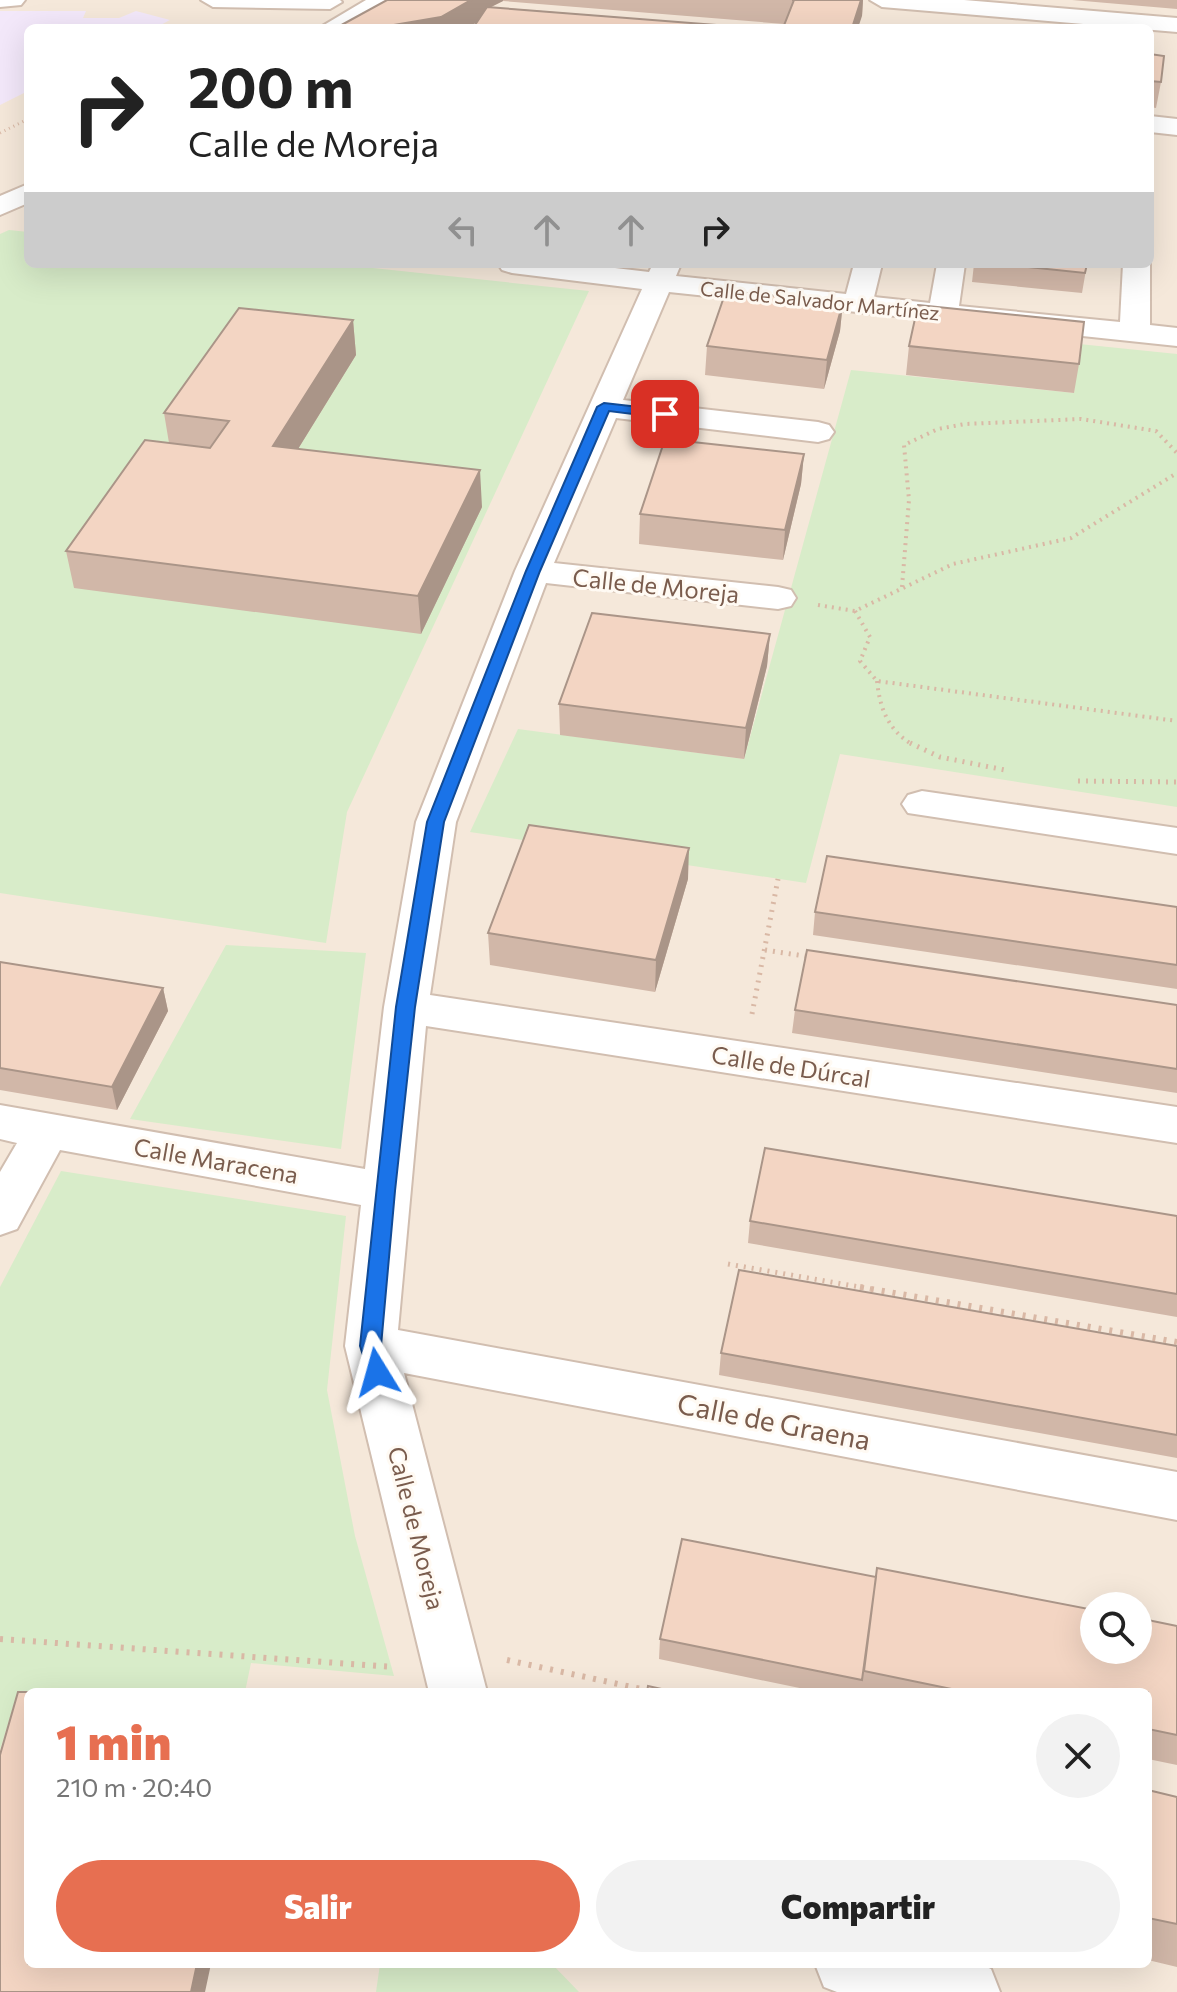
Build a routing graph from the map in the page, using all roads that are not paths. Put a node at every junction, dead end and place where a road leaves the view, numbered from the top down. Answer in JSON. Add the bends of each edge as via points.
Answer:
{"nodes":[{"id":1,"x":0,"y":0,"type":"edge"},
{"id":2,"x":13,"y":0,"type":"edge"},
{"id":3,"x":213,"y":0,"type":"edge"},
{"id":4,"x":383,"y":0,"type":"edge"},
{"id":5,"x":893,"y":0,"type":"edge"},
{"id":6,"x":332,"y":1,"type":"edge"},
{"id":7,"x":288,"y":24,"type":"edge"},
{"id":8,"x":338,"y":24,"type":"edge"},
{"id":9,"x":889,"y":24,"type":"edge"},
{"id":10,"x":1177,"y":25,"type":"edge"},
{"id":11,"x":1154,"y":124,"type":"edge"},
{"id":12,"x":1177,"y":127,"type":"edge"},
{"id":13,"x":24,"y":194,"type":"edge"},
{"id":14,"x":0,"y":209,"type":"edge"},
{"id":15,"x":24,"y":213,"type":"edge"},
{"id":16,"x":572,"y":268,"type":"edge"},
{"id":17,"x":867,"y":268,"type":"edge"},
{"id":18,"x":950,"y":268,"type":"edge"},
{"id":19,"x":1137,"y":268,"type":"edge"},
{"id":20,"x":663,"y":274,"type":"edge"},
{"id":21,"x":858,"y":303,"type":"junction"},
{"id":22,"x":943,"y":312,"type":"junction"},
{"id":23,"x":1135,"y":333,"type":"junction"},
{"id":24,"x":1177,"y":337,"type":"edge"},
{"id":25,"x":604,"y":407,"type":"junction"},
{"id":26,"x":818,"y":432,"type":"dead end"},
{"id":27,"x":533,"y":571,"type":"junction"},
{"id":28,"x":778,"y":598,"type":"road end"},
{"id":29,"x":922,"y":804,"type":"dead end"},
{"id":30,"x":1177,"y":841,"type":"edge"},
{"id":31,"x":406,"y":1007,"type":"junction"},
{"id":32,"x":0,"y":1122,"type":"edge"},
{"id":33,"x":1177,"y":1125,"type":"edge"},
{"id":34,"x":48,"y":1129,"type":"junction"},
{"id":35,"x":385,"y":1191,"type":"junction"},
{"id":36,"x":0,"y":1216,"type":"edge"},
{"id":37,"x":371,"y":1346,"type":"junction"},
{"id":38,"x":1177,"y":1496,"type":"edge"},
{"id":39,"x":453,"y":1670,"type":"edge"},
{"id":40,"x":864,"y":1968,"type":"edge"},
{"id":41,"x":968,"y":1992,"type":"edge"}],
"edges":[{"from":1,"to":2,"type":"street"},
{"from":3,"to":6,"type":"street"},
{"from":4,"to":8,"type":"street"},
{"from":5,"to":9,"type":"street"},
{"from":5,"to":10,"type":"street"},
{"from":6,"to":7,"type":"street"},
{"from":11,"to":12,"type":"street"},
{"from":13,"to":14,"type":"street"},
{"from":14,"to":15,"type":"street"},
{"from":16,"to":20,"type":"street","name":"Calle de Salvador Martínez"},
{"from":17,"to":21,"type":"street"},
{"from":18,"to":22,"type":"street"},
{"from":19,"to":23,"type":"street"},
{"from":20,"to":21,"type":"street","name":"Calle de Salvador Martínez"},
{"from":20,"to":25,"type":"street","name":"Calle de Moreja"},
{"from":21,"to":22,"type":"street","name":"Calle de Salvador Martínez"},
{"from":22,"to":23,"type":"street","name":"Calle de Salvador Martínez"},
{"from":23,"to":24,"type":"street","name":"Calle de Salvador Martínez"},
{"from":25,"to":26,"type":"street"},
{"from":25,"to":27,"type":"street","name":"Calle de Moreja"},
{"from":27,"to":28,"type":"street","name":"Calle de Moreja"},
{"from":27,"to":31,"type":"street","name":"Calle de Moreja","via":[[436,822]]},
{"from":29,"to":30,"type":"street"},
{"from":31,"to":33,"type":"street","name":"Calle de Dúrcal"},
{"from":31,"to":35,"type":"street","name":"Calle de Moreja"},
{"from":32,"to":34,"type":"street","name":"Calle Maracena"},
{"from":34,"to":35,"type":"street","name":"Calle Maracena"},
{"from":34,"to":36,"type":"street"},
{"from":35,"to":37,"type":"street","name":"Calle de Moreja"},
{"from":37,"to":38,"type":"street","name":"Calle de Graena"},
{"from":37,"to":39,"type":"street","name":"Calle de Moreja"},
{"from":40,"to":41,"type":"street"}]}
